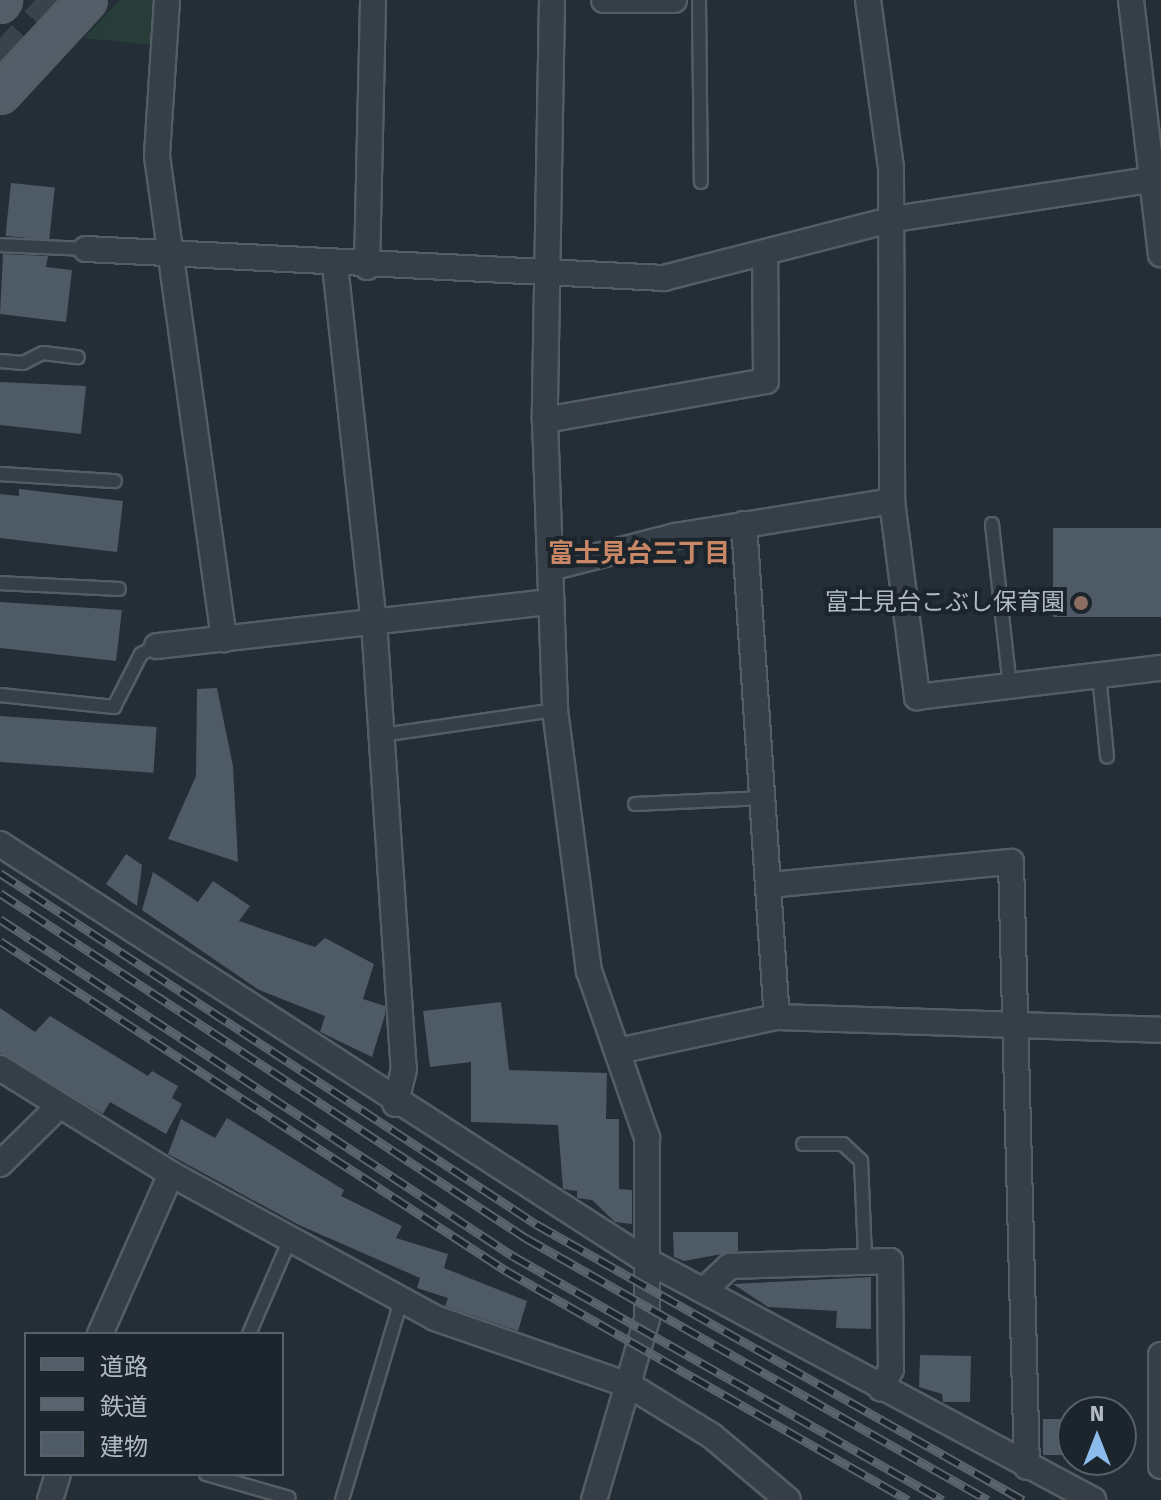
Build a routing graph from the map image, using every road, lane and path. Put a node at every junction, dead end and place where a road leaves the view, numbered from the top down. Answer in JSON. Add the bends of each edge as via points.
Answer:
{"nodes":[{"id":1,"x":87,"y":0,"type":"edge"},
{"id":2,"x":167,"y":0,"type":"edge"},
{"id":3,"x":373,"y":0,"type":"edge"},
{"id":4,"x":552,"y":0,"type":"edge"},
{"id":5,"x":604,"y":0,"type":"edge"},
{"id":6,"x":674,"y":0,"type":"edge"},
{"id":7,"x":699,"y":0,"type":"edge"},
{"id":8,"x":868,"y":0,"type":"edge"},
{"id":9,"x":1131,"y":0,"type":"edge"},
{"id":10,"x":0,"y":94,"type":"edge"},
{"id":11,"x":1154,"y":178,"type":"edge"},
{"id":12,"x":701,"y":182,"type":"dead end"},
{"id":13,"x":894,"y":219,"type":"junction"},
{"id":14,"x":0,"y":245,"type":"edge"},
{"id":15,"x":86,"y":249,"type":"joint"},
{"id":16,"x":765,"y":252,"type":"junction"},
{"id":17,"x":166,"y":254,"type":"junction"},
{"id":18,"x":1161,"y":254,"type":"edge"},
{"id":19,"x":335,"y":265,"type":"junction"},
{"id":20,"x":367,"y":267,"type":"junction"},
{"id":21,"x":548,"y":277,"type":"junction"},
{"id":22,"x":78,"y":357,"type":"dead end"},
{"id":23,"x":0,"y":361,"type":"edge"},
{"id":24,"x":545,"y":420,"type":"junction"},
{"id":25,"x":0,"y":474,"type":"edge"},
{"id":26,"x":115,"y":481,"type":"dead end"},
{"id":27,"x":892,"y":501,"type":"junction"},
{"id":28,"x":744,"y":524,"type":"junction"},
{"id":29,"x":992,"y":524,"type":"dead end"},
{"id":30,"x":551,"y":568,"type":"junction"},
{"id":31,"x":0,"y":583,"type":"edge"},
{"id":32,"x":119,"y":589,"type":"dead end"},
{"id":33,"x":552,"y":602,"type":"junction"},
{"id":34,"x":374,"y":622,"type":"junction"},
{"id":35,"x":224,"y":639,"type":"junction"},
{"id":36,"x":157,"y":646,"type":"joint"},
{"id":37,"x":1161,"y":668,"type":"edge"},
{"id":38,"x":1099,"y":675,"type":"junction"},
{"id":39,"x":1010,"y":686,"type":"junction"},
{"id":40,"x":0,"y":695,"type":"edge"},
{"id":41,"x":555,"y":710,"type":"junction"},
{"id":42,"x":382,"y":735,"type":"junction"},
{"id":43,"x":1107,"y":757,"type":"dead end"},
{"id":44,"x":764,"y":798,"type":"junction"},
{"id":45,"x":635,"y":804,"type":"dead end"},
{"id":46,"x":0,"y":844,"type":"edge"},
{"id":47,"x":770,"y":885,"type":"junction"},
{"id":48,"x":777,"y":1017,"type":"junction"},
{"id":49,"x":1015,"y":1027,"type":"junction"},
{"id":50,"x":1161,"y":1030,"type":"edge"},
{"id":51,"x":618,"y":1051,"type":"junction"},
{"id":52,"x":0,"y":1068,"type":"edge"},
{"id":53,"x":395,"y":1104,"type":"junction"},
{"id":54,"x":58,"y":1107,"type":"junction"},
{"id":55,"x":803,"y":1144,"type":"dead end"},
{"id":56,"x":0,"y":1164,"type":"edge"},
{"id":57,"x":171,"y":1174,"type":"junction"},
{"id":58,"x":291,"y":1237,"type":"junction"},
{"id":59,"x":865,"y":1256,"type":"junction"},
{"id":60,"x":644,"y":1259,"type":"junction"},
{"id":61,"x":704,"y":1290,"type":"junction"},
{"id":62,"x":402,"y":1297,"type":"junction"},
{"id":63,"x":101,"y":1332,"type":"edge"},
{"id":64,"x":250,"y":1332,"type":"edge"},
{"id":65,"x":1161,"y":1355,"type":"edge"},
{"id":66,"x":629,"y":1385,"type":"junction"},
{"id":67,"x":881,"y":1389,"type":"junction"},
{"id":68,"x":1161,"y":1466,"type":"edge"},
{"id":69,"x":1027,"y":1467,"type":"junction"},
{"id":70,"x":57,"y":1476,"type":"edge"},
{"id":71,"x":213,"y":1476,"type":"edge"},
{"id":72,"x":249,"y":1487,"type":"junction"},
{"id":73,"x":289,"y":1498,"type":"dead end"},
{"id":74,"x":50,"y":1500,"type":"edge"},
{"id":75,"x":245,"y":1500,"type":"edge"},
{"id":76,"x":342,"y":1500,"type":"edge"},
{"id":77,"x":594,"y":1500,"type":"edge"},
{"id":78,"x":788,"y":1500,"type":"edge"},
{"id":79,"x":1093,"y":1500,"type":"edge"}],
"edges":[{"from":1,"to":10,"type":"main road"},
{"from":2,"to":17,"type":"street","via":[[156,102]]},
{"from":3,"to":20,"type":"street"},
{"from":4,"to":21,"type":"street"},
{"from":5,"to":6,"type":"street"},
{"from":7,"to":12,"type":"lane"},
{"from":8,"to":13,"type":"street","via":[[885,93]]},
{"from":9,"to":11,"type":"street"},
{"from":11,"to":13,"type":"street"},
{"from":11,"to":18,"type":"street"},
{"from":13,"to":16,"type":"street"},
{"from":13,"to":27,"type":"street"},
{"from":14,"to":15,"type":"lane"},
{"from":15,"to":17,"type":"street"},
{"from":16,"to":21,"type":"street","via":[[664,278]]},
{"from":16,"to":24,"type":"street","via":[[766,381]]},
{"from":17,"to":19,"type":"street"},
{"from":17,"to":35,"type":"street"},
{"from":19,"to":20,"type":"street"},
{"from":19,"to":34,"type":"street"},
{"from":20,"to":21,"type":"street"},
{"from":21,"to":24,"type":"street"},
{"from":22,"to":23,"type":"lane","via":[[43,353],[23,363]]},
{"from":24,"to":30,"type":"street"},
{"from":25,"to":26,"type":"lane"},
{"from":27,"to":28,"type":"street"},
{"from":27,"to":39,"type":"street","via":[[917,697]]},
{"from":28,"to":30,"type":"street"},
{"from":28,"to":44,"type":"street"},
{"from":29,"to":39,"type":"lane"},
{"from":30,"to":33,"type":"street"},
{"from":31,"to":32,"type":"lane"},
{"from":33,"to":34,"type":"street"},
{"from":33,"to":41,"type":"street"},
{"from":34,"to":35,"type":"street"},
{"from":34,"to":42,"type":"street"},
{"from":35,"to":36,"type":"street"},
{"from":36,"to":40,"type":"lane","via":[[141,654],[114,707]]},
{"from":37,"to":38,"type":"street"},
{"from":38,"to":39,"type":"street"},
{"from":38,"to":43,"type":"lane"},
{"from":41,"to":42,"type":"lane"},
{"from":41,"to":51,"type":"street","via":[[589,971]]},
{"from":42,"to":53,"type":"street","via":[[404,1069]]},
{"from":44,"to":45,"type":"lane"},
{"from":44,"to":47,"type":"street"},
{"from":46,"to":53,"type":"street"},
{"from":47,"to":48,"type":"street"},
{"from":47,"to":49,"type":"street","via":[[1011,862]]},
{"from":48,"to":49,"type":"street"},
{"from":48,"to":51,"type":"street"},
{"from":49,"to":50,"type":"street"},
{"from":49,"to":69,"type":"street"},
{"from":51,"to":60,"type":"street","via":[[647,1138]]},
{"from":52,"to":54,"type":"street"},
{"from":53,"to":60,"type":"street"},
{"from":54,"to":56,"type":"street"},
{"from":54,"to":57,"type":"street"},
{"from":55,"to":59,"type":"lane","via":[[843,1144],[861,1161]]},
{"from":57,"to":58,"type":"street"},
{"from":57,"to":63,"type":"street"},
{"from":58,"to":62,"type":"street"},
{"from":58,"to":64,"type":"lane"},
{"from":59,"to":61,"type":"street","via":[[730,1266]]},
{"from":59,"to":67,"type":"street","via":[[890,1261],[891,1369]]},
{"from":60,"to":61,"type":"street"},
{"from":60,"to":66,"type":"street","via":[[647,1319]]},
{"from":61,"to":67,"type":"street"},
{"from":62,"to":66,"type":"street","via":[[435,1318]]},
{"from":62,"to":76,"type":"lane"},
{"from":65,"to":68,"type":"street"},
{"from":66,"to":77,"type":"street"},
{"from":66,"to":78,"type":"street","via":[[712,1436]]},
{"from":67,"to":69,"type":"street"},
{"from":69,"to":79,"type":"street"},
{"from":70,"to":74,"type":"street"},
{"from":71,"to":72,"type":"lane"},
{"from":72,"to":73,"type":"lane"},
{"from":72,"to":75,"type":"lane"}]}
